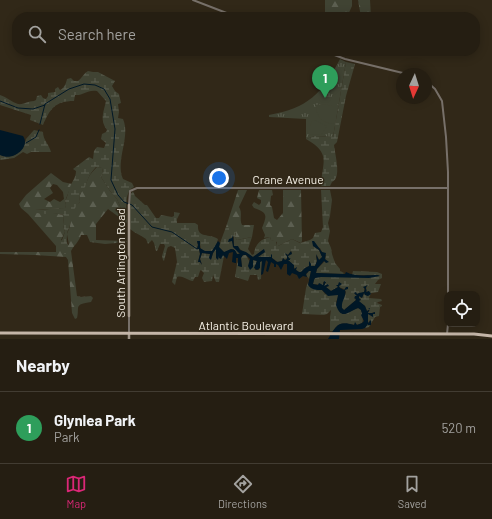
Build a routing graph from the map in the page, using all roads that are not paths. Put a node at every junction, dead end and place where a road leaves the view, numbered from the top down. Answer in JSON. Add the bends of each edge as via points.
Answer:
{"nodes":[{"id":1,"x":193,"y":0,"type":"edge"},
{"id":2,"x":224,"y":12,"type":"edge"},
{"id":3,"x":337,"y":56,"type":"edge"},
{"id":4,"x":396,"y":72,"type":"edge"},
{"id":5,"x":432,"y":87,"type":"edge"},
{"id":6,"x":448,"y":188,"type":"junction"},
{"id":7,"x":130,"y":191,"type":"joint"},
{"id":8,"x":129,"y":204,"type":"joint"},
{"id":9,"x":448,"y":291,"type":"edge"},
{"id":10,"x":129,"y":316,"type":"joint"},
{"id":11,"x":448,"y":327,"type":"edge"},
{"id":12,"x":0,"y":334,"type":"edge"},
{"id":13,"x":129,"y":334,"type":"junction"},
{"id":14,"x":448,"y":334,"type":"junction"},
{"id":15,"x":492,"y":336,"type":"edge"},
{"id":16,"x":129,"y":339,"type":"edge"}],
"edges":[{"from":1,"to":2,"type":"street"},
{"from":3,"to":4,"type":"street"},
{"from":5,"to":6,"type":"street","via":[[442,101],[448,153]]},
{"from":6,"to":7,"type":"street","name":"Crane Avenue","via":[[137,188]]},
{"from":6,"to":9,"type":"street"},
{"from":7,"to":8,"type":"street","name":"South Arlington Road"},
{"from":8,"to":10,"type":"main road","name":"South Arlington Road"},
{"from":10,"to":13,"type":"street","name":"South Arlington Road"},
{"from":11,"to":14,"type":"street"},
{"from":12,"to":13,"type":"main road","name":"Atlantic Boulevard"},
{"from":13,"to":14,"type":"main road","name":"Atlantic Boulevard"},
{"from":13,"to":16,"type":"main road"},
{"from":14,"to":15,"type":"main road","name":"Atlantic Boulevard"}]}
